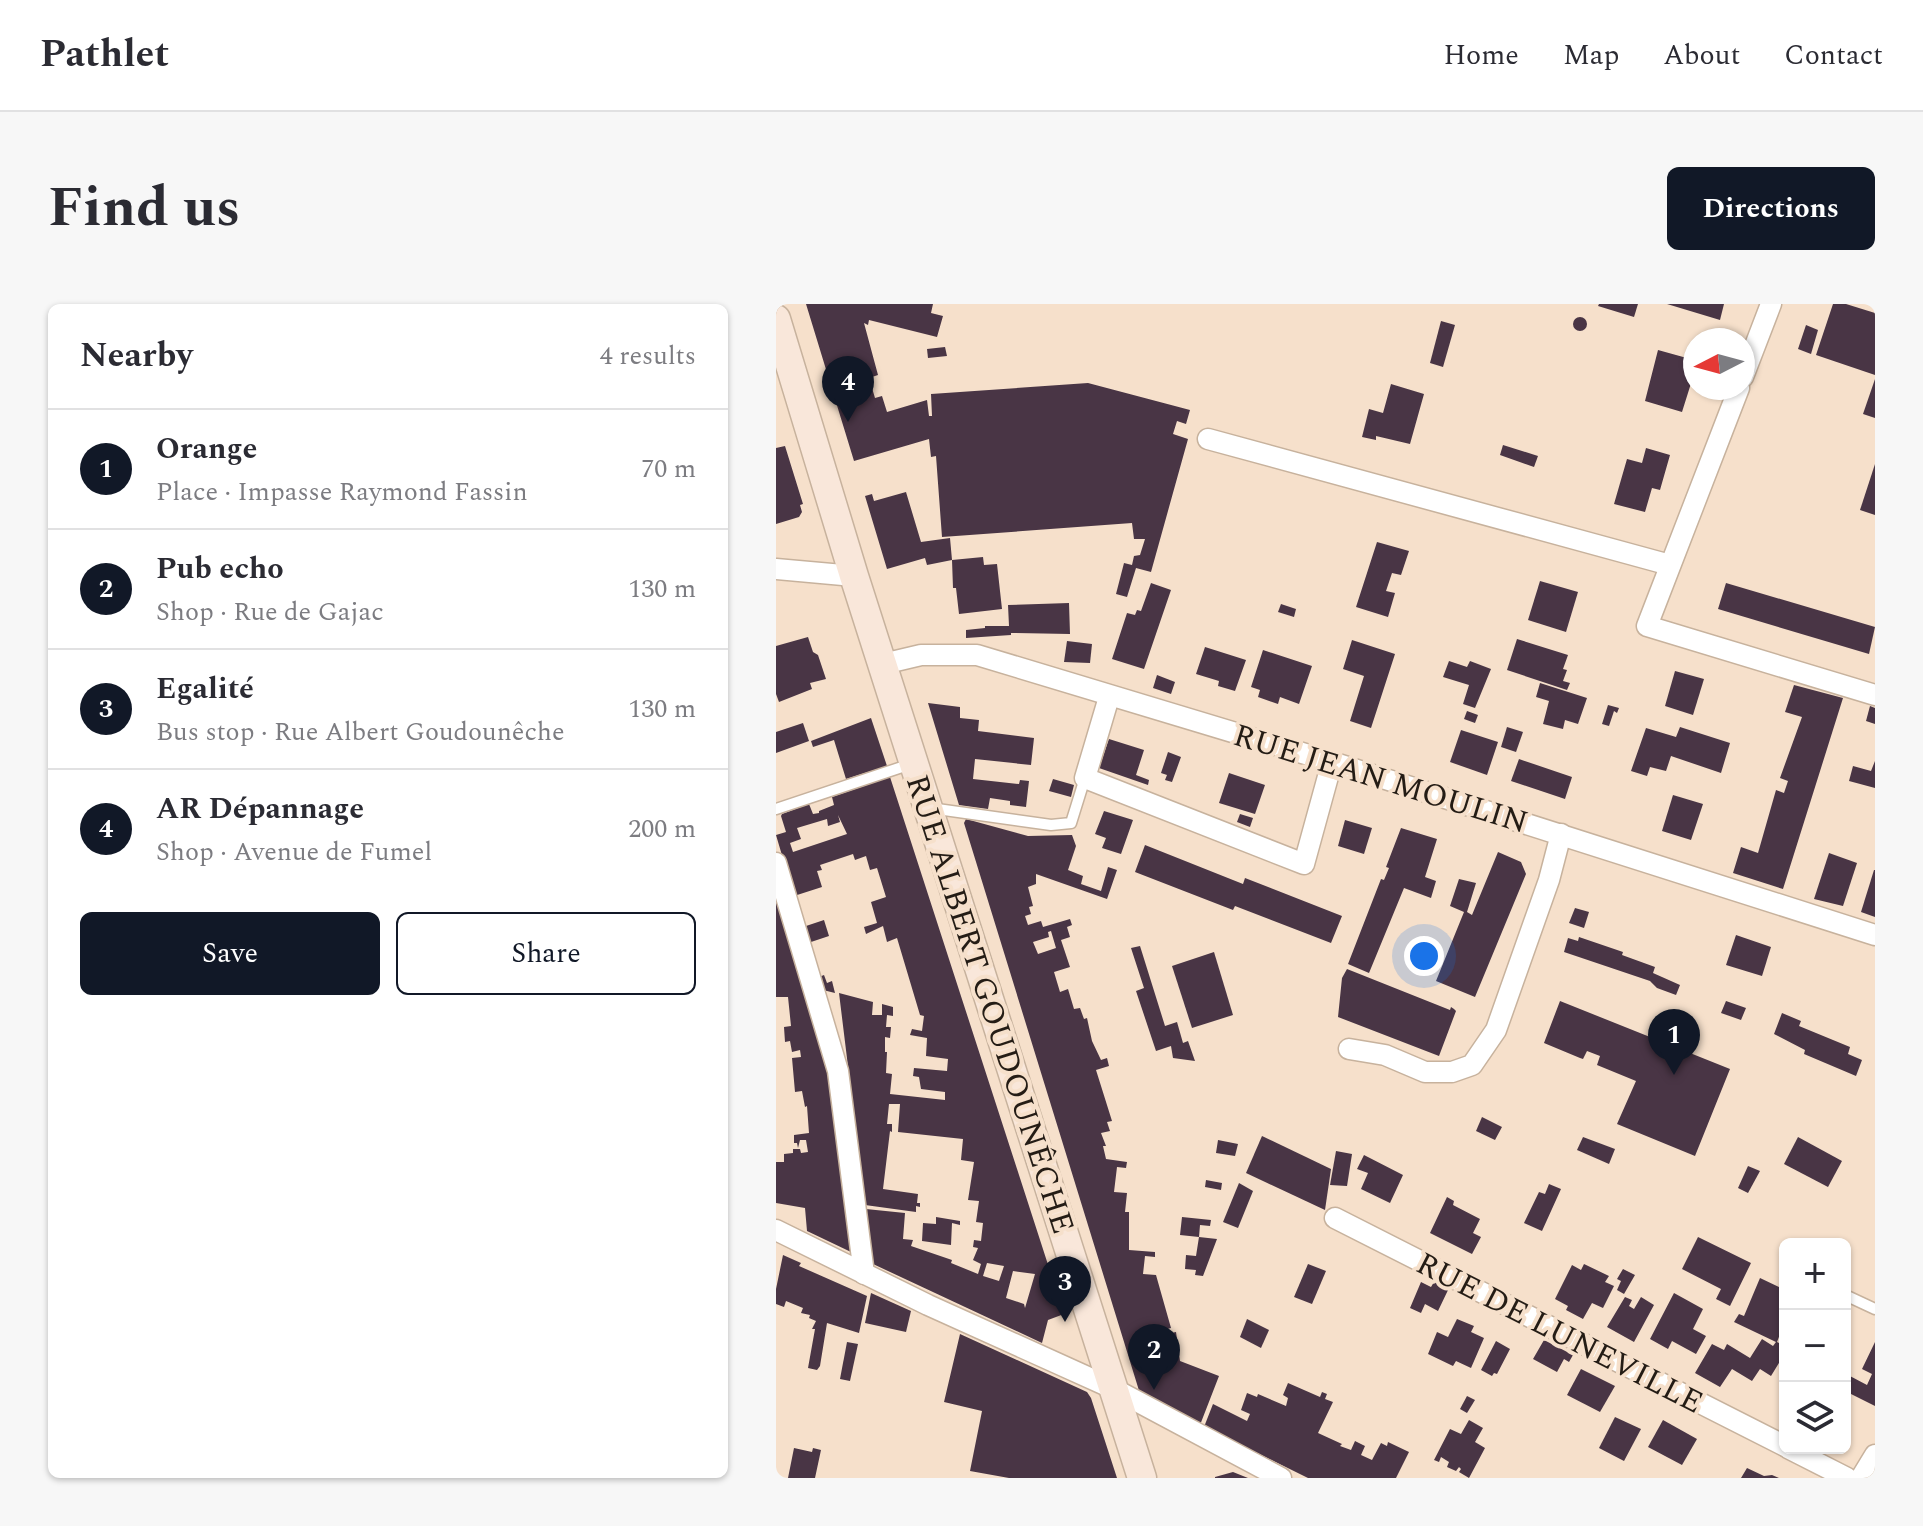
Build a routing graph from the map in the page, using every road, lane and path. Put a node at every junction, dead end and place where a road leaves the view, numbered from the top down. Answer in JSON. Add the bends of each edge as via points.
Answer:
{"nodes":[{"id":1,"x":1771,"y":304,"type":"edge"},
{"id":2,"x":776,"y":319,"type":"edge"},
{"id":3,"x":1755,"y":346,"type":"edge"},
{"id":4,"x":1734,"y":400,"type":"edge"},
{"id":5,"x":1208,"y":439,"type":"dead end"},
{"id":6,"x":1670,"y":565,"type":"junction"},
{"id":7,"x":776,"y":569,"type":"edge"},
{"id":8,"x":854,"y":576,"type":"junction"},
{"id":9,"x":883,"y":664,"type":"junction"},
{"id":10,"x":1875,"y":695,"type":"edge"},
{"id":11,"x":1109,"y":697,"type":"junction"},
{"id":12,"x":1332,"y":762,"type":"junction"},
{"id":13,"x":914,"y":763,"type":"junction"},
{"id":14,"x":1085,"y":778,"type":"junction"},
{"id":15,"x":928,"y":808,"type":"junction"},
{"id":16,"x":776,"y":809,"type":"edge"},
{"id":17,"x":1561,"y":834,"type":"junction"},
{"id":18,"x":776,"y":863,"type":"edge"},
{"id":19,"x":1875,"y":935,"type":"edge"},
{"id":20,"x":1349,"y":1049,"type":"dead end"},
{"id":21,"x":1335,"y":1218,"type":"dead end"},
{"id":22,"x":776,"y":1230,"type":"edge"},
{"id":23,"x":864,"y":1274,"type":"junction"},
{"id":24,"x":1851,"y":1298,"type":"edge"},
{"id":25,"x":1875,"y":1309,"type":"edge"},
{"id":26,"x":1114,"y":1389,"type":"junction"},
{"id":27,"x":1779,"y":1443,"type":"edge"},
{"id":28,"x":1800,"y":1454,"type":"edge"},
{"id":29,"x":1875,"y":1455,"type":"edge"},
{"id":30,"x":1277,"y":1477,"type":"edge"},
{"id":31,"x":1142,"y":1478,"type":"edge"},
{"id":32,"x":1847,"y":1478,"type":"edge"},
{"id":33,"x":1861,"y":1478,"type":"edge"}],
"edges":[{"from":1,"to":3,"type":"street"},
{"from":2,"to":8,"type":"main road","name":"RUE ALBERT GOUDOUNÊCHE"},
{"from":4,"to":6,"type":"street"},
{"from":5,"to":6,"type":"street"},
{"from":6,"to":10,"type":"street","via":[[1647,626]]},
{"from":7,"to":8,"type":"street"},
{"from":8,"to":9,"type":"main road","name":"RUE ALBERT GOUDOUNÊCHE"},
{"from":9,"to":11,"type":"street","name":"RUE JEAN MOULIN","via":[[921,655],[977,655]]},
{"from":9,"to":13,"type":"main road","name":"RUE ALBERT GOUDOUNÊCHE"},
{"from":11,"to":12,"type":"street","name":"RUE JEAN MOULIN"},
{"from":11,"to":14,"type":"street"},
{"from":12,"to":14,"type":"street","via":[[1304,864]]},
{"from":12,"to":17,"type":"street","name":"RUE JEAN MOULIN"},
{"from":13,"to":15,"type":"main road","name":"RUE ALBERT GOUDOUNÊCHE"},
{"from":13,"to":16,"type":"lane"},
{"from":14,"to":15,"type":"lane","via":[[1071,823],[1051,825]]},
{"from":15,"to":26,"type":"main road","name":"RUE ALBERT GOUDOUNÊCHE"},
{"from":17,"to":19,"type":"street","name":"RUE JEAN MOULIN"},
{"from":17,"to":20,"type":"street","via":[[1496,1030],[1472,1065],[1425,1072],[1385,1055]]},
{"from":18,"to":23,"type":"street","via":[[838,1071]]},
{"from":21,"to":27,"type":"street","name":"RUE DE LUNEVILLE"},
{"from":22,"to":23,"type":"street"},
{"from":23,"to":26,"type":"street"},
{"from":24,"to":25,"type":"lane"},
{"from":26,"to":30,"type":"street"},
{"from":26,"to":31,"type":"main road","name":"RUE ALBERT GOUDOUNÊCHE"},
{"from":28,"to":32,"type":"street","name":"RUE DE LUNEVILLE"},
{"from":29,"to":33,"type":"street"}]}
